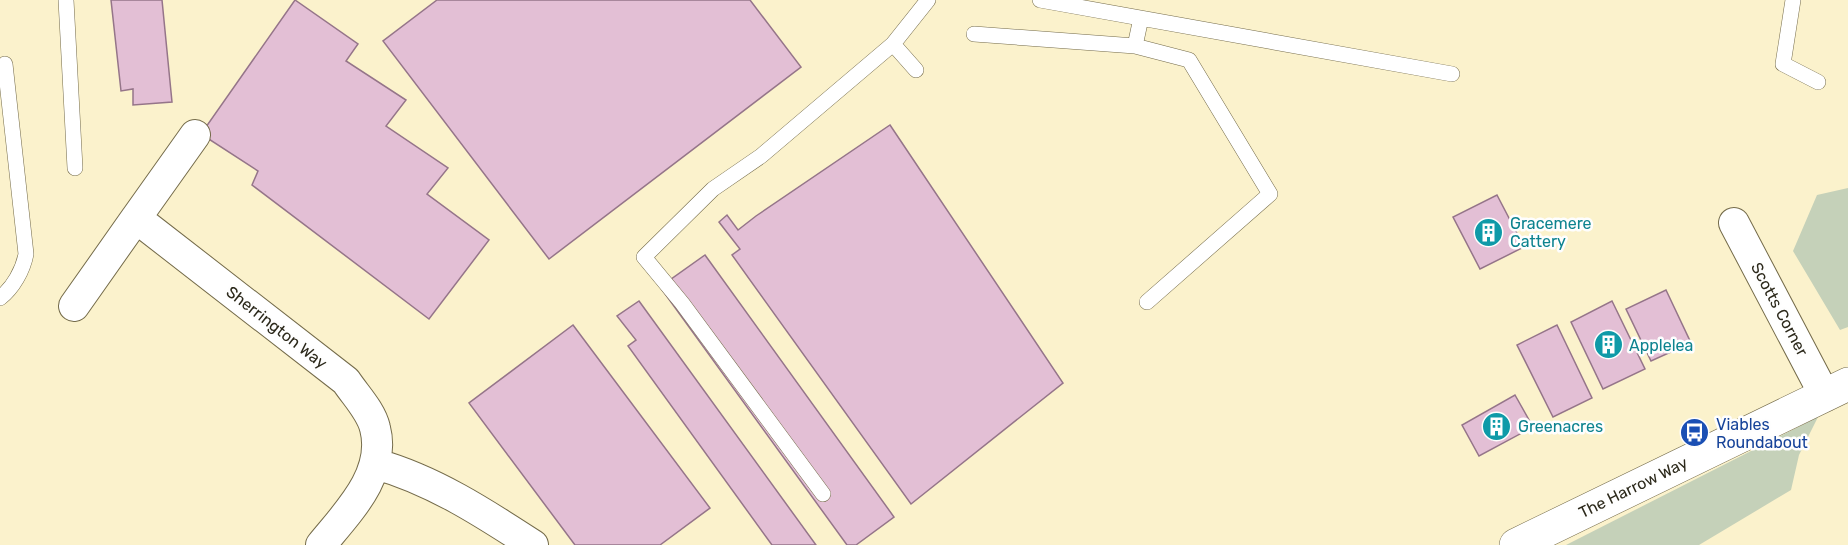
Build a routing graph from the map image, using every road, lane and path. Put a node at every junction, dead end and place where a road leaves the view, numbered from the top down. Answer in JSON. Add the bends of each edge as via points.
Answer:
{"nodes":[{"id":1,"x":66,"y":0,"type":"edge"},
{"id":2,"x":928,"y":0,"type":"edge"},
{"id":3,"x":1040,"y":0,"type":"edge"},
{"id":4,"x":1793,"y":0,"type":"edge"},
{"id":5,"x":1141,"y":18,"type":"junction"},
{"id":6,"x":974,"y":34,"type":"dead end"},
{"id":7,"x":893,"y":44,"type":"junction"},
{"id":8,"x":1135,"y":46,"type":"junction"},
{"id":9,"x":5,"y":64,"type":"dead end"},
{"id":10,"x":916,"y":70,"type":"dead end"},
{"id":11,"x":1452,"y":74,"type":"dead end"},
{"id":12,"x":1818,"y":82,"type":"dead end"},
{"id":13,"x":195,"y":135,"type":"dead end"},
{"id":14,"x":75,"y":168,"type":"dead end"},
{"id":15,"x":136,"y":218,"type":"junction"},
{"id":16,"x":1734,"y":223,"type":"dead end"},
{"id":17,"x":0,"y":298,"type":"edge"},
{"id":18,"x":1147,"y":302,"type":"dead end"},
{"id":19,"x":74,"y":306,"type":"dead end"},
{"id":20,"x":1837,"y":390,"type":"edge"},
{"id":21,"x":376,"y":464,"type":"junction"},
{"id":22,"x":823,"y":494,"type":"dead end"},
{"id":23,"x":321,"y":545,"type":"edge"},
{"id":24,"x":533,"y":545,"type":"edge"},
{"id":25,"x":1516,"y":545,"type":"edge"}],
"edges":[{"from":1,"to":14,"type":"lane"},
{"from":2,"to":7,"type":"lane"},
{"from":3,"to":5,"type":"lane"},
{"from":4,"to":12,"type":"lane","via":[[1784,63]]},
{"from":5,"to":8,"type":"lane"},
{"from":5,"to":11,"type":"lane"},
{"from":6,"to":8,"type":"lane"},
{"from":7,"to":10,"type":"lane"},
{"from":7,"to":22,"type":"lane","via":[[761,156],[713,189],[644,258],[682,303]]},
{"from":8,"to":18,"type":"lane","via":[[1189,60],[1270,194]]},
{"from":9,"to":17,"type":"lane","via":[[26,254],[10,289]]},
{"from":13,"to":15,"type":"street"},
{"from":15,"to":19,"type":"street"},
{"from":15,"to":21,"type":"street","name":"Sherrington Way","via":[[346,381],[375,428]]},
{"from":16,"to":20,"type":"street","name":"Scotts Corner"},
{"from":20,"to":25,"type":"street","name":"The Harrow Way"},
{"from":21,"to":23,"type":"street"},
{"from":21,"to":24,"type":"street","via":[[440,489]]}]}
